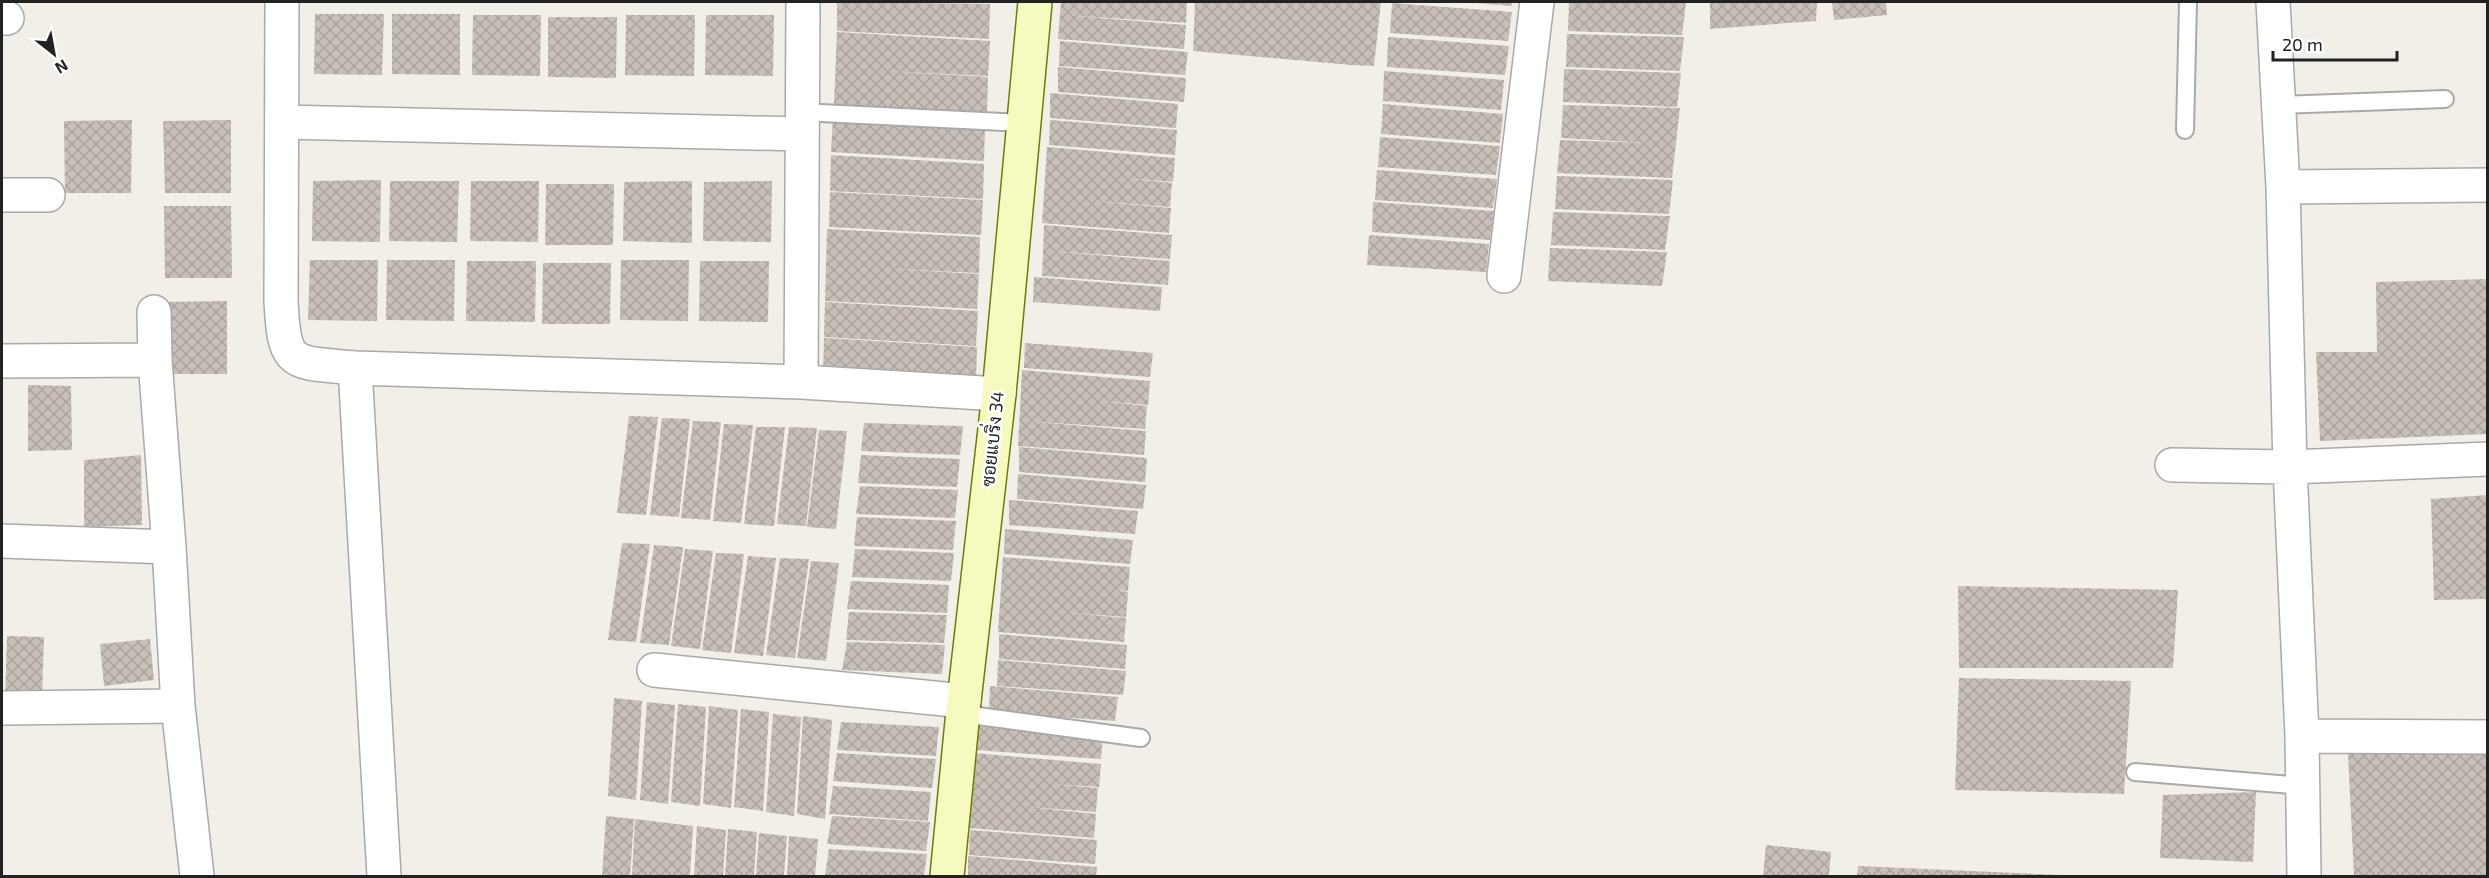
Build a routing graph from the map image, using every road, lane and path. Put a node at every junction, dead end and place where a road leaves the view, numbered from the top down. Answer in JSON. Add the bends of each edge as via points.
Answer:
{"nodes":[{"id":1,"x":282,"y":2,"type":"edge"},
{"id":2,"x":803,"y":2,"type":"edge"},
{"id":3,"x":1035,"y":2,"type":"edge"},
{"id":4,"x":1537,"y":2,"type":"edge"},
{"id":5,"x":2188,"y":2,"type":"edge"},
{"id":6,"x":2273,"y":2,"type":"edge"},
{"id":7,"x":2445,"y":99,"type":"dead end"},
{"id":8,"x":2278,"y":105,"type":"junction"},
{"id":9,"x":283,"y":122,"type":"junction"},
{"id":10,"x":801,"y":123,"type":"junction"},
{"id":11,"x":1024,"y":123,"type":"junction"},
{"id":12,"x":2186,"y":130,"type":"dead end"},
{"id":13,"x":2487,"y":185,"type":"edge"},
{"id":14,"x":2283,"y":187,"type":"junction"},
{"id":15,"x":2,"y":195,"type":"edge"},
{"id":16,"x":48,"y":195,"type":"dead end"},
{"id":17,"x":1504,"y":276,"type":"dead end"},
{"id":18,"x":154,"y":312,"type":"dead end"},
{"id":19,"x":155,"y":360,"type":"junction"},
{"id":20,"x":2,"y":361,"type":"edge"},
{"id":21,"x":355,"y":368,"type":"junction"},
{"id":22,"x":801,"y":382,"type":"junction"},
{"id":23,"x":999,"y":394,"type":"junction"},
{"id":24,"x":2487,"y":459,"type":"edge"},
{"id":25,"x":2172,"y":465,"type":"dead end"},
{"id":26,"x":2290,"y":467,"type":"junction"},
{"id":27,"x":2,"y":541,"type":"edge"},
{"id":28,"x":169,"y":547,"type":"junction"},
{"id":29,"x":654,"y":670,"type":"dead end"},
{"id":30,"x":178,"y":706,"type":"junction"},
{"id":31,"x":963,"y":707,"type":"junction"},
{"id":32,"x":2,"y":708,"type":"edge"},
{"id":33,"x":2302,"y":736,"type":"junction"},
{"id":34,"x":2487,"y":737,"type":"edge"},
{"id":35,"x":1140,"y":738,"type":"dead end"},
{"id":36,"x":2135,"y":771,"type":"dead end"},
{"id":37,"x":2302,"y":786,"type":"junction"},
{"id":38,"x":197,"y":876,"type":"edge"},
{"id":39,"x":384,"y":876,"type":"edge"},
{"id":40,"x":947,"y":876,"type":"edge"},
{"id":41,"x":2304,"y":876,"type":"edge"}],
"edges":[{"from":1,"to":9,"type":"street"},
{"from":2,"to":10,"type":"street"},
{"from":3,"to":11,"type":"street","name":"ซอยแบริ่ง 34"},
{"from":4,"to":17,"type":"street"},
{"from":5,"to":12,"type":"lane"},
{"from":6,"to":8,"type":"street"},
{"from":7,"to":8,"type":"lane"},
{"from":8,"to":14,"type":"street"},
{"from":9,"to":10,"type":"street"},
{"from":9,"to":21,"type":"street","via":[[280,300],[286,348],[294,358],[308,364]]},
{"from":10,"to":11,"type":"lane"},
{"from":10,"to":22,"type":"street"},
{"from":11,"to":23,"type":"street","name":"ซอยแบริ่ง 34"},
{"from":13,"to":14,"type":"street"},
{"from":14,"to":26,"type":"street"},
{"from":15,"to":16,"type":"street"},
{"from":18,"to":19,"type":"street"},
{"from":19,"to":20,"type":"street"},
{"from":19,"to":28,"type":"street"},
{"from":21,"to":22,"type":"street"},
{"from":21,"to":39,"type":"street"},
{"from":22,"to":23,"type":"street"},
{"from":23,"to":31,"type":"street","name":"ซอยแบริ่ง 34"},
{"from":24,"to":26,"type":"street"},
{"from":25,"to":26,"type":"street"},
{"from":26,"to":33,"type":"street"},
{"from":27,"to":28,"type":"street"},
{"from":28,"to":30,"type":"street"},
{"from":29,"to":31,"type":"street"},
{"from":30,"to":32,"type":"street"},
{"from":30,"to":38,"type":"street"},
{"from":31,"to":35,"type":"lane"},
{"from":31,"to":40,"type":"street","name":"ซอยแบริ่ง 34"},
{"from":33,"to":34,"type":"street"},
{"from":33,"to":37,"type":"street"},
{"from":36,"to":37,"type":"lane"},
{"from":37,"to":41,"type":"street"}]}
